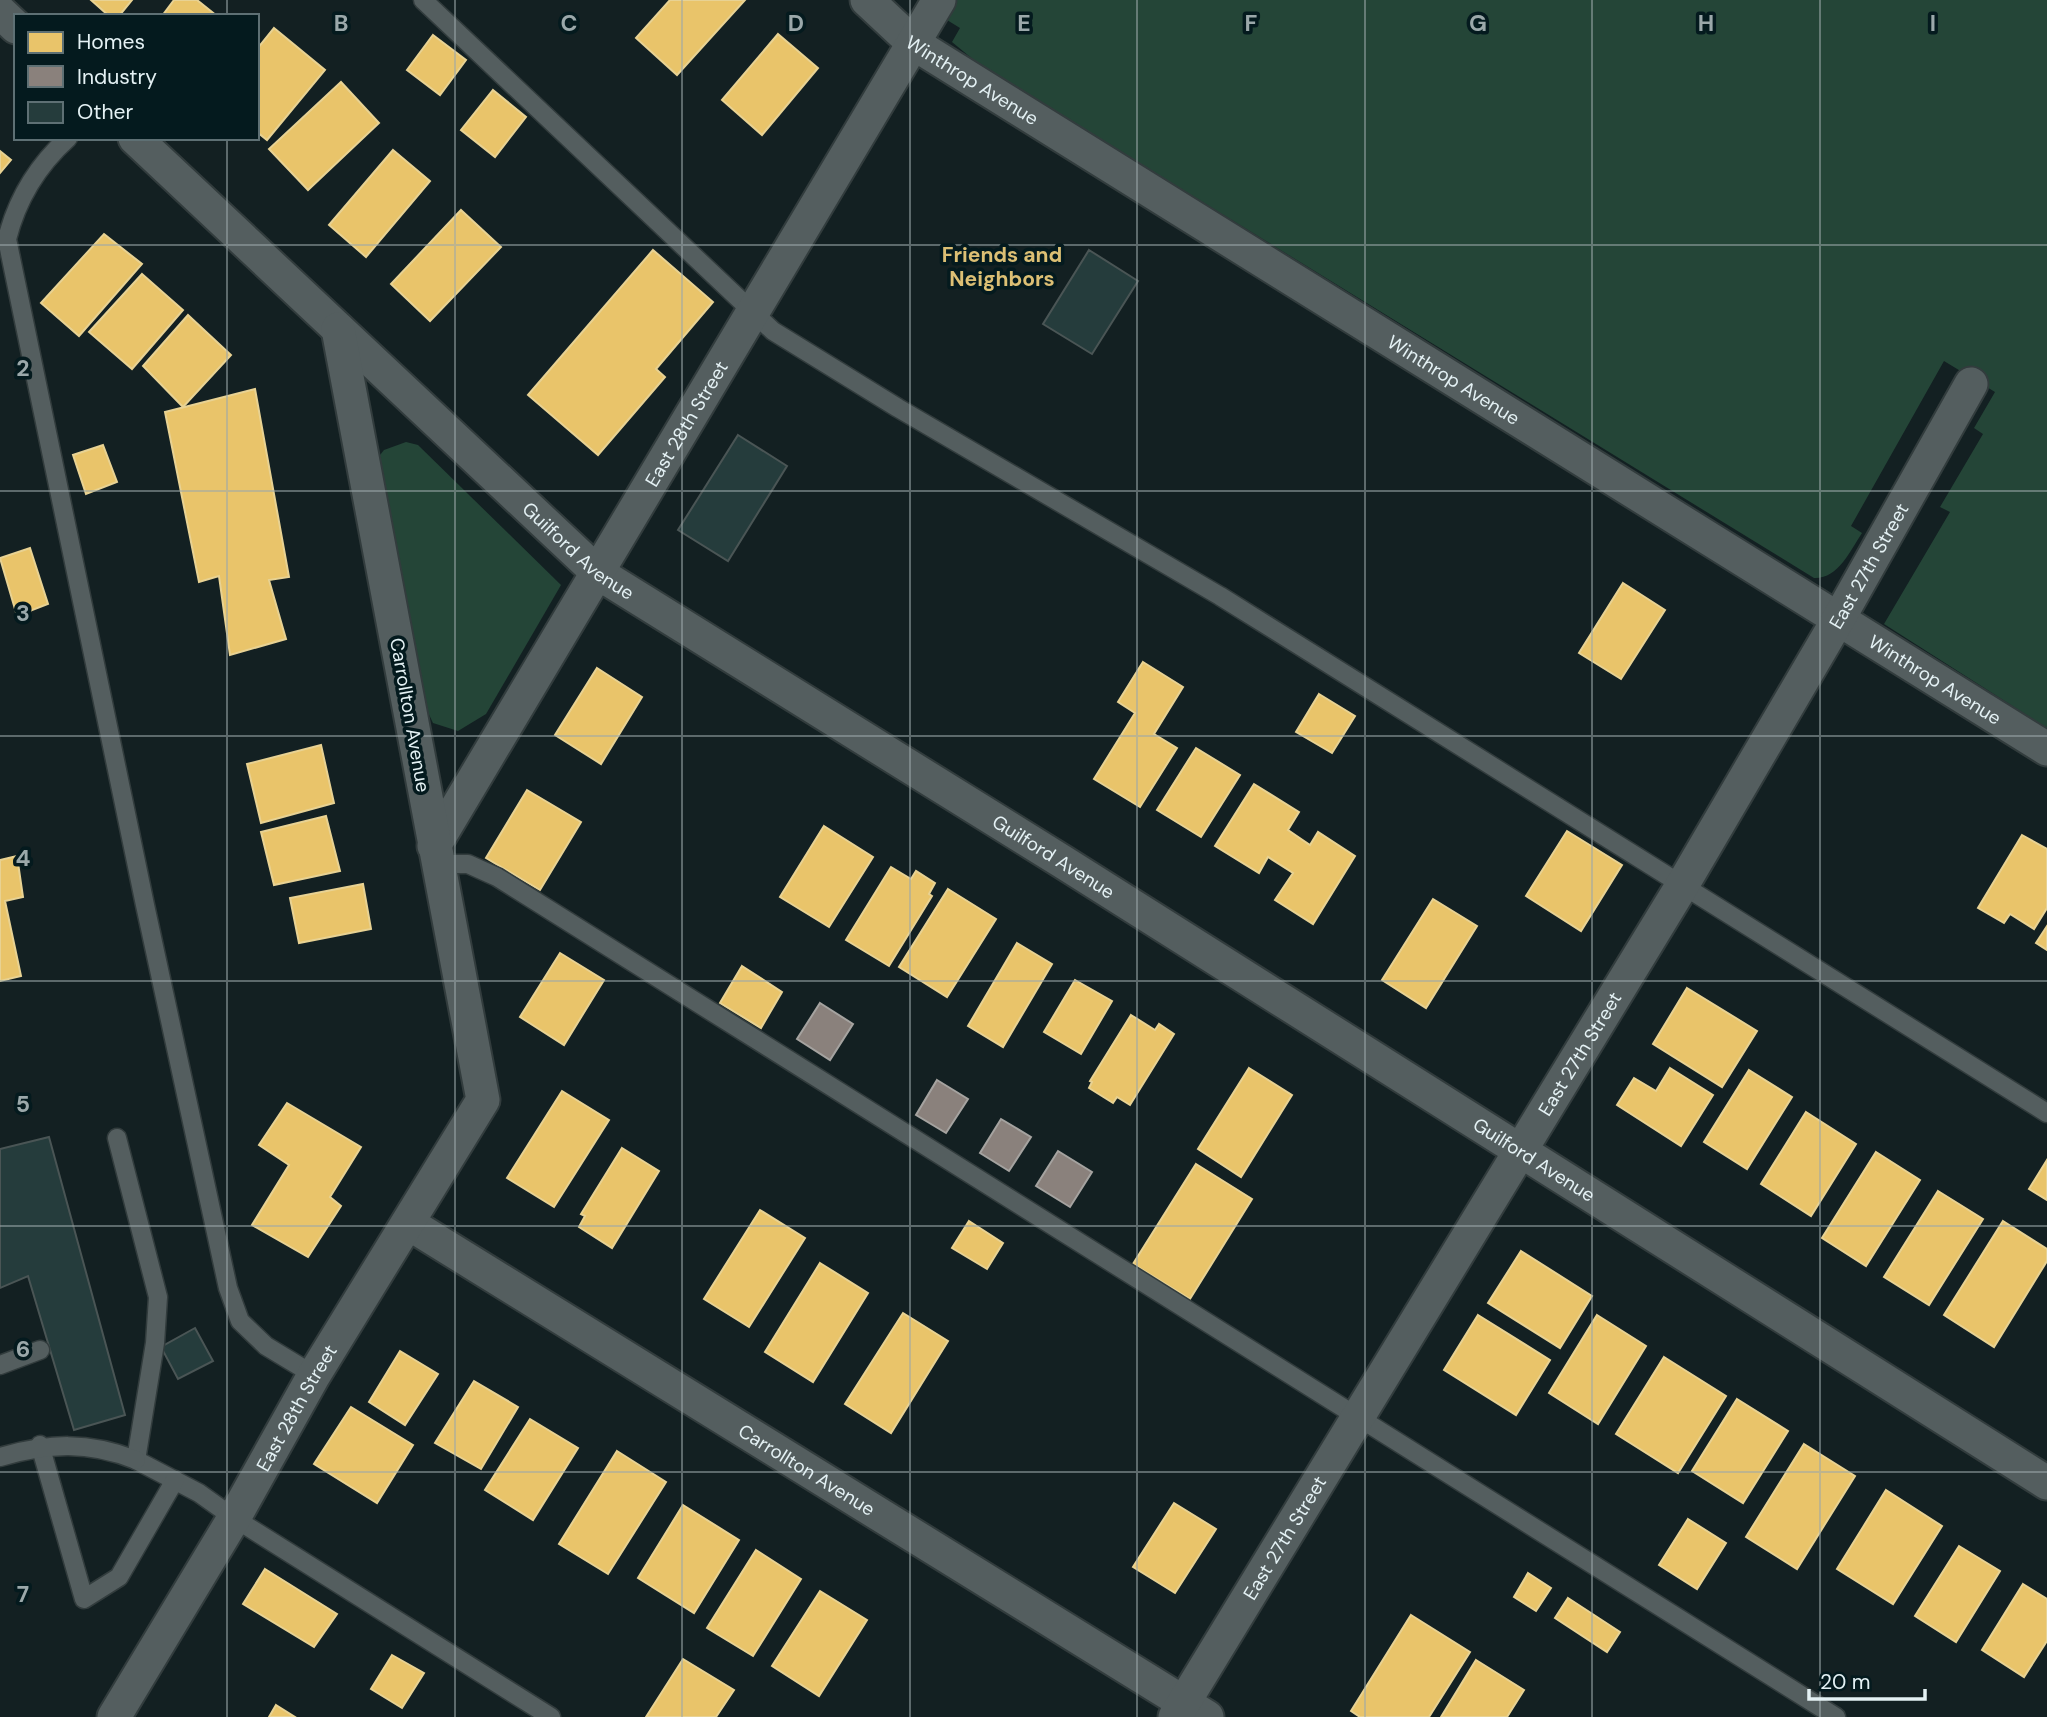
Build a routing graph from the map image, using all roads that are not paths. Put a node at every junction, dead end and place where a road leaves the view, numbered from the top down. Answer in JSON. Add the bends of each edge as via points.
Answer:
{"nodes":[{"id":1,"x":423,"y":0,"type":"edge"},
{"id":2,"x":867,"y":0,"type":"edge"},
{"id":3,"x":939,"y":0,"type":"edge"},
{"id":4,"x":0,"y":12,"type":"edge"},
{"id":5,"x":14,"y":25,"type":"edge"},
{"id":6,"x":913,"y":43,"type":"junction"},
{"id":7,"x":66,"y":140,"type":"edge"},
{"id":8,"x":137,"y":140,"type":"edge"},
{"id":9,"x":754,"y":311,"type":"junction"},
{"id":10,"x":338,"y":329,"type":"junction"},
{"id":11,"x":1971,"y":384,"type":"dead end"},
{"id":12,"x":598,"y":573,"type":"junction"},
{"id":13,"x":1839,"y":618,"type":"junction"},
{"id":14,"x":2047,"y":749,"type":"edge"},
{"id":15,"x":436,"y":855,"type":"junction"},
{"id":16,"x":1683,"y":884,"type":"junction"},
{"id":17,"x":483,"y":1100,"type":"joint"},
{"id":18,"x":2047,"y":1113,"type":"edge"},
{"id":19,"x":117,"y":1138,"type":"dead end"},
{"id":20,"x":1520,"y":1150,"type":"junction"},
{"id":21,"x":408,"y":1223,"type":"junction"},
{"id":22,"x":40,"y":1350,"type":"dead end"},
{"id":23,"x":0,"y":1365,"type":"edge"},
{"id":24,"x":314,"y":1375,"type":"junction"},
{"id":25,"x":1356,"y":1417,"type":"junction"},
{"id":26,"x":40,"y":1445,"type":"junction"},
{"id":27,"x":0,"y":1457,"type":"edge"},
{"id":28,"x":136,"y":1460,"type":"junction"},
{"id":29,"x":175,"y":1480,"type":"junction"},
{"id":30,"x":2047,"y":1483,"type":"edge"},
{"id":31,"x":234,"y":1518,"type":"junction"},
{"id":32,"x":1189,"y":1712,"type":"edge"},
{"id":33,"x":114,"y":1717,"type":"edge"},
{"id":34,"x":551,"y":1717,"type":"edge"},
{"id":35,"x":1836,"y":1717,"type":"edge"}],
"edges":[{"from":1,"to":9,"type":"lane"},
{"from":2,"to":6,"type":"street","name":"Winthrop Avenue"},
{"from":3,"to":6,"type":"street","name":"East 28th Street"},
{"from":4,"to":5,"type":"street"},
{"from":6,"to":9,"type":"street","name":"East 28th Street"},
{"from":6,"to":13,"type":"street","name":"Winthrop Avenue"},
{"from":7,"to":24,"type":"lane","via":[[29,183],[15,208],[7,239],[228,1288],[240,1321],[266,1346]]},
{"from":8,"to":10,"type":"street","name":"Guilford Avenue"},
{"from":9,"to":12,"type":"street","name":"East 28th Street"},
{"from":9,"to":16,"type":"lane","via":[[773,331],[875,394],[1220,596]]},
{"from":10,"to":12,"type":"street","name":"Guilford Avenue"},
{"from":10,"to":15,"type":"street","name":"Carrollton Avenue"},
{"from":11,"to":13,"type":"street","name":"East 27th Street"},
{"from":12,"to":15,"type":"street","name":"East 28th Street"},
{"from":12,"to":20,"type":"street","name":"Guilford Avenue"},
{"from":13,"to":14,"type":"street","name":"Winthrop Avenue"},
{"from":13,"to":16,"type":"street","name":"East 27th Street"},
{"from":15,"to":17,"type":"street","name":"Carrollton Avenue"},
{"from":15,"to":25,"type":"lane","via":[[497,877]]},
{"from":16,"to":18,"type":"lane"},
{"from":16,"to":20,"type":"street","name":"East 27th Street"},
{"from":17,"to":21,"type":"street","name":"East 28th Street"},
{"from":19,"to":28,"type":"lane","via":[[158,1297]]},
{"from":20,"to":25,"type":"street","name":"East 27th Street"},
{"from":20,"to":30,"type":"street","name":"Guilford Avenue"},
{"from":21,"to":24,"type":"street","name":"East 28th Street"},
{"from":21,"to":32,"type":"street","name":"Carrollton Avenue"},
{"from":22,"to":23,"type":"lane"},
{"from":24,"to":31,"type":"street","name":"East 28th Street"},
{"from":25,"to":32,"type":"street","name":"East 27th Street"},
{"from":25,"to":35,"type":"lane"},
{"from":26,"to":27,"type":"lane"},
{"from":26,"to":28,"type":"lane","via":[[107,1449]]},
{"from":26,"to":29,"type":"lane","via":[[84,1599],[118,1577]]},
{"from":28,"to":29,"type":"lane"},
{"from":29,"to":31,"type":"lane"},
{"from":31,"to":33,"type":"street","name":"East 28th Street"},
{"from":31,"to":34,"type":"lane"}]}
